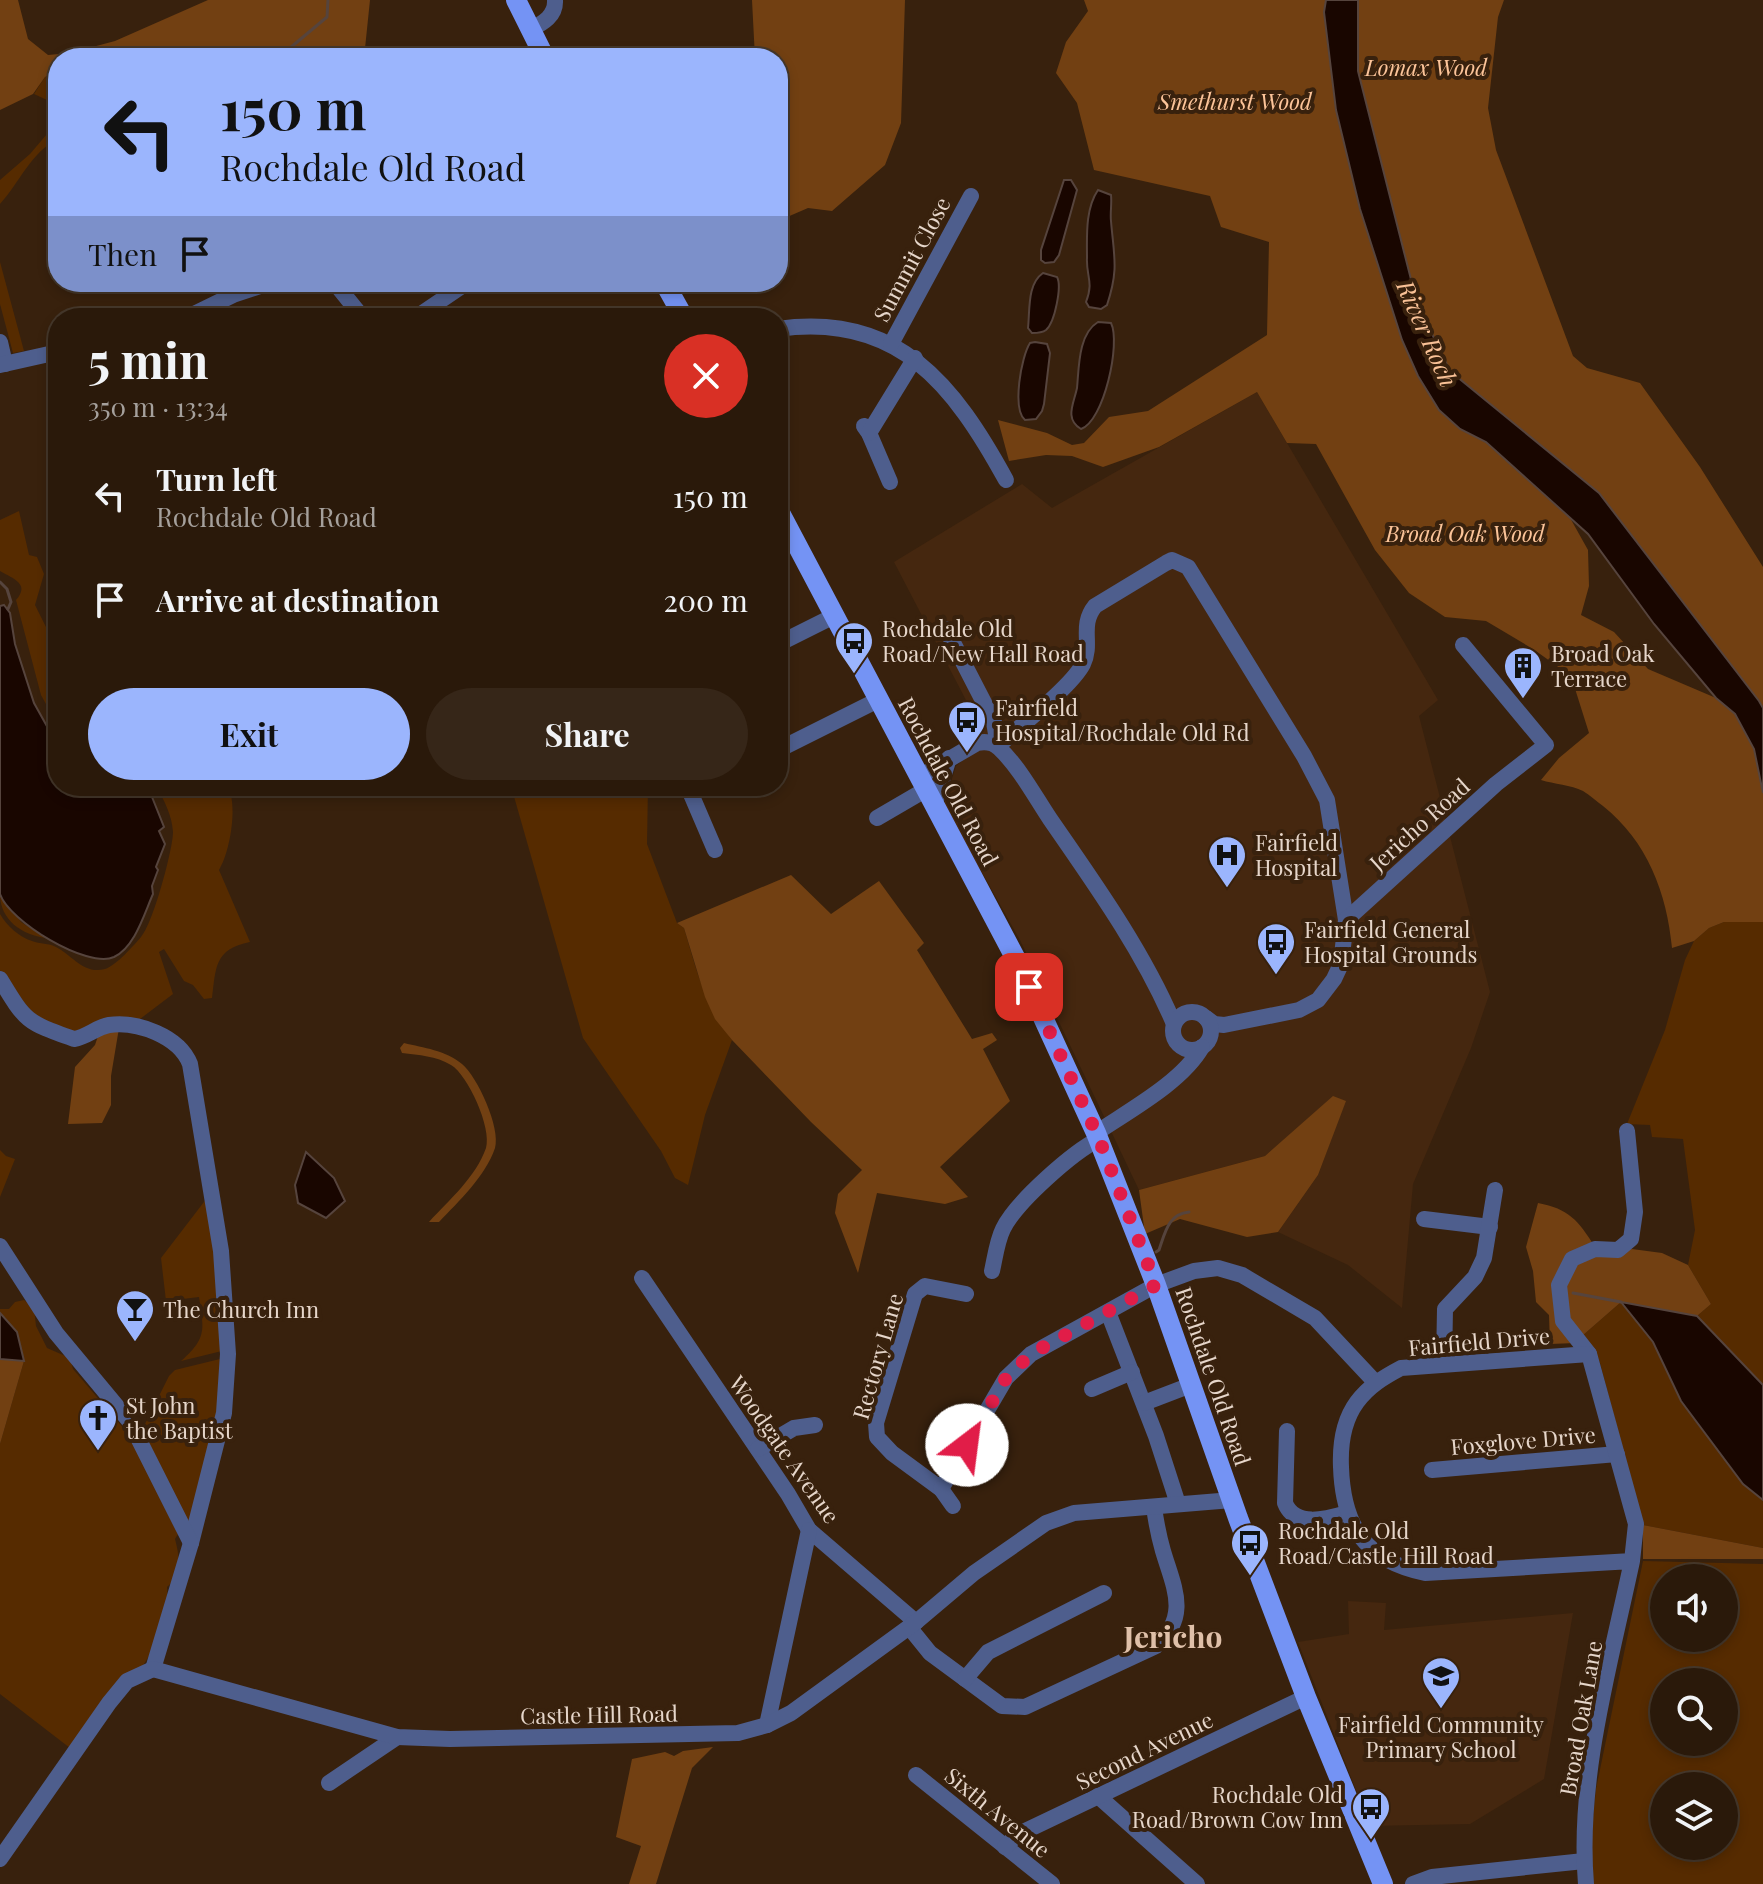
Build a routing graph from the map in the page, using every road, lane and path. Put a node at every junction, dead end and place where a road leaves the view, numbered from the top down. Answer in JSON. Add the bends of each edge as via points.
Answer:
{"nodes":[{"id":1,"x":517,"y":0,"type":"edge"},
{"id":2,"x":555,"y":0,"type":"edge"},
{"id":3,"x":536,"y":48,"type":"edge"},
{"id":4,"x":536,"y":48,"type":"edge"},
{"id":5,"x":971,"y":196,"type":"dead end"},
{"id":6,"x":242,"y":292,"type":"edge"},
{"id":7,"x":342,"y":292,"type":"edge"},
{"id":8,"x":453,"y":292,"type":"edge"},
{"id":9,"x":206,"y":308,"type":"edge"},
{"id":10,"x":355,"y":308,"type":"edge"},
{"id":11,"x":430,"y":308,"type":"edge"},
{"id":12,"x":788,"y":327,"type":"edge"},
{"id":13,"x":0,"y":342,"type":"edge"},
{"id":14,"x":891,"y":344,"type":"junction"},
{"id":15,"x":48,"y":354,"type":"edge"},
{"id":16,"x":915,"y":358,"type":"junction"},
{"id":17,"x":2,"y":364,"type":"edge"},
{"id":18,"x":1006,"y":480,"type":"dead end"},
{"id":19,"x":890,"y":482,"type":"dead end"},
{"id":20,"x":788,"y":543,"type":"edge"},
{"id":21,"x":834,"y":616,"type":"junction"},
{"id":22,"x":946,"y":629,"type":"dead end"},
{"id":23,"x":788,"y":639,"type":"edge"},
{"id":24,"x":1463,"y":645,"type":"dead end"},
{"id":25,"x":878,"y":700,"type":"junction"},
{"id":26,"x":788,"y":745,"type":"edge"},
{"id":27,"x":998,"y":746,"type":"junction"},
{"id":28,"x":949,"y":758,"type":"junction"},
{"id":29,"x":926,"y":791,"type":"junction"},
{"id":30,"x":692,"y":796,"type":"edge"},
{"id":31,"x":877,"y":818,"type":"dead end"},
{"id":32,"x":715,"y":850,"type":"dead end"},
{"id":33,"x":1346,"y":920,"type":"junction"},
{"id":34,"x":0,"y":979,"type":"edge"},
{"id":35,"x":1206,"y":1018,"type":"junction"},
{"id":36,"x":1254,"y":1019,"type":"junction"},
{"id":37,"x":1174,"y":1024,"type":"junction"},
{"id":38,"x":1178,"y":1044,"type":"junction"},
{"id":39,"x":1204,"y":1044,"type":"junction"},
{"id":40,"x":1170,"y":1081,"type":"junction"},
{"id":41,"x":1627,"y":1131,"type":"dead end"},
{"id":42,"x":1098,"y":1136,"type":"junction"},
{"id":43,"x":1495,"y":1190,"type":"dead end"},
{"id":44,"x":1424,"y":1219,"type":"dead end"},
{"id":45,"x":1490,"y":1227,"type":"junction"},
{"id":46,"x":0,"y":1246,"type":"edge"},
{"id":47,"x":992,"y":1271,"type":"dead end"},
{"id":48,"x":642,"y":1278,"type":"dead end"},
{"id":49,"x":1156,"y":1285,"type":"junction"},
{"id":50,"x":966,"y":1294,"type":"dead end"},
{"id":51,"x":1108,"y":1312,"type":"junction"},
{"id":52,"x":1589,"y":1354,"type":"junction"},
{"id":53,"x":1444,"y":1364,"type":"junction"},
{"id":54,"x":1132,"y":1372,"type":"junction"},
{"id":55,"x":1375,"y":1382,"type":"junction"},
{"id":56,"x":1191,"y":1385,"type":"junction"},
{"id":57,"x":1103,"y":1388,"type":"dead end"},
{"id":58,"x":1144,"y":1403,"type":"junction"},
{"id":59,"x":815,"y":1425,"type":"dead end"},
{"id":60,"x":1287,"y":1431,"type":"dead end"},
{"id":61,"x":758,"y":1449,"type":"junction"},
{"id":62,"x":1617,"y":1454,"type":"junction"},
{"id":63,"x":1432,"y":1470,"type":"dead end"},
{"id":64,"x":941,"y":1489,"type":"junction"},
{"id":65,"x":1232,"y":1500,"type":"junction"},
{"id":66,"x":1178,"y":1504,"type":"junction"},
{"id":67,"x":953,"y":1506,"type":"dead end"},
{"id":68,"x":1154,"y":1507,"type":"junction"},
{"id":69,"x":1347,"y":1513,"type":"junction"},
{"id":70,"x":809,"y":1530,"type":"junction"},
{"id":71,"x":191,"y":1543,"type":"junction"},
{"id":72,"x":1632,"y":1561,"type":"junction"},
{"id":73,"x":1104,"y":1593,"type":"dead end"},
{"id":74,"x":913,"y":1624,"type":"junction"},
{"id":75,"x":153,"y":1669,"type":"junction"},
{"id":76,"x":965,"y":1679,"type":"junction"},
{"id":77,"x":1306,"y":1697,"type":"junction"},
{"id":78,"x":767,"y":1725,"type":"junction"},
{"id":79,"x":397,"y":1737,"type":"junction"},
{"id":80,"x":916,"y":1775,"type":"dead end"},
{"id":81,"x":329,"y":1783,"type":"dead end"},
{"id":82,"x":1098,"y":1796,"type":"junction"},
{"id":83,"x":1005,"y":1847,"type":"junction"},
{"id":84,"x":0,"y":1859,"type":"edge"},
{"id":85,"x":1584,"y":1861,"type":"junction"},
{"id":86,"x":1052,"y":1884,"type":"edge"},
{"id":87,"x":1197,"y":1884,"type":"edge"},
{"id":88,"x":1383,"y":1884,"type":"edge"},
{"id":89,"x":1413,"y":1884,"type":"edge"},
{"id":90,"x":1586,"y":1884,"type":"edge"}],
"edges":[{"from":1,"to":4,"type":"main road"},
{"from":2,"to":3,"type":"street"},
{"from":5,"to":14,"type":"street","name":"Summit Close"},
{"from":6,"to":9,"type":"street"},
{"from":7,"to":10,"type":"street"},
{"from":8,"to":11,"type":"street"},
{"from":12,"to":14,"type":"street","via":[[842,329]]},
{"from":13,"to":17,"type":"street"},
{"from":14,"to":16,"type":"street"},
{"from":15,"to":17,"type":"street"},
{"from":16,"to":18,"type":"street","via":[[980,432]]},
{"from":16,"to":19,"type":"street","via":[[866,429]]},
{"from":20,"to":21,"type":"main road","name":"Rochdale Old Road"},
{"from":21,"to":23,"type":"street"},
{"from":21,"to":25,"type":"main road","name":"Rochdale Old Road"},
{"from":22,"to":27,"type":"street","via":[[994,722]]},
{"from":24,"to":33,"type":"street","name":"Jericho Road","via":[[1546,745]]},
{"from":25,"to":26,"type":"street"},
{"from":25,"to":29,"type":"main road","name":"Rochdale Old Road"},
{"from":27,"to":28,"type":"street","via":[[977,743]]},
{"from":27,"to":33,"type":"street","via":[[1079,670],[1087,651],[1081,624],[1095,606],[1172,560],[1188,567],[1327,800]]},
{"from":27,"to":37,"type":"street","via":[[1114,916]]},
{"from":28,"to":29,"type":"street"},
{"from":28,"to":29,"type":"street"},
{"from":29,"to":31,"type":"street"},
{"from":29,"to":42,"type":"main road","name":"Rochdale Old Road","via":[[1018,963]]},
{"from":30,"to":32,"type":"street"},
{"from":33,"to":36,"type":"street","via":[[1341,964],[1326,991],[1305,1008]]},
{"from":34,"to":71,"type":"street","via":[[22,1017],[36,1025],[74,1039],[107,1025],[134,1025],[172,1043],[190,1064],[221,1251],[228,1354],[224,1413]]},
{"from":35,"to":36,"type":"street","via":[[1224,1025]]},
{"from":35,"to":37,"type":"street","via":[[1187,1013]]},
{"from":35,"to":39,"type":"street","via":[[1211,1030]]},
{"from":36,"to":39,"type":"street"},
{"from":37,"to":38,"type":"street"},
{"from":38,"to":39,"type":"street","via":[[1189,1049]]},
{"from":38,"to":40,"type":"street","via":[[1179,1065]]},
{"from":39,"to":40,"type":"street","via":[[1186,1071]]},
{"from":40,"to":42,"type":"street"},
{"from":41,"to":52,"type":"street","via":[[1635,1212],[1631,1239],[1618,1250],[1595,1249],[1572,1259],[1559,1285],[1563,1321]]},
{"from":42,"to":47,"type":"street","via":[[1020,1204],[1003,1230]]},
{"from":42,"to":49,"type":"main road","name":"Rochdale Old Road"},
{"from":43,"to":45,"type":"street"},
{"from":44,"to":45,"type":"street"},
{"from":45,"to":53,"type":"street","via":[[1475,1277],[1445,1309]]},
{"from":46,"to":71,"type":"street","via":[[56,1333],[130,1422]]},
{"from":48,"to":61,"type":"street","name":"Woodgate Avenue"},
{"from":49,"to":51,"type":"street"},
{"from":49,"to":55,"type":"street","via":[[1218,1268],[1242,1275],[1315,1318]]},
{"from":49,"to":56,"type":"main road","name":"Rochdale Old Road"},
{"from":50,"to":64,"type":"street","name":"Rectory Lane","via":[[925,1286],[915,1294],[876,1423],[877,1437],[892,1453]]},
{"from":51,"to":54,"type":"street"},
{"from":51,"to":64,"type":"street","via":[[1031,1354],[1006,1378]]},
{"from":52,"to":53,"type":"street","name":"Fairfield Drive"},
{"from":52,"to":62,"type":"street"},
{"from":53,"to":55,"type":"street","name":"Fairfield Drive","via":[[1401,1368]]},
{"from":54,"to":57,"type":"street"},
{"from":54,"to":58,"type":"street"},
{"from":55,"to":69,"type":"street","name":"Fairfield Drive","via":[[1352,1410],[1342,1435]]},
{"from":56,"to":58,"type":"street"},
{"from":56,"to":65,"type":"main road","name":"Rochdale Old Road"},
{"from":58,"to":66,"type":"street"},
{"from":59,"to":61,"type":"street","via":[[794,1428]]},
{"from":60,"to":69,"type":"street","via":[[1289,1514],[1300,1520]]},
{"from":61,"to":70,"type":"street","name":"Woodgate Avenue"},
{"from":62,"to":63,"type":"street","name":"Foxglove Drive"},
{"from":62,"to":72,"type":"street","via":[[1636,1524]]},
{"from":64,"to":67,"type":"street","name":"Rectory Lane"},
{"from":65,"to":66,"type":"street","name":"Castle Hill Road"},
{"from":65,"to":77,"type":"main road","name":"Rochdale Old Road"},
{"from":66,"to":68,"type":"street","name":"Castle Hill Road"},
{"from":68,"to":74,"type":"street","name":"Castle Hill Road","via":[[1074,1513],[1046,1523]]},
{"from":68,"to":76,"type":"street","name":"Woodgate Avenue","via":[[1178,1598],[1166,1638],[1025,1707],[1002,1706]]},
{"from":69,"to":72,"type":"street","name":"Fairfield Drive","via":[[1356,1533],[1382,1558],[1407,1570]]},
{"from":70,"to":74,"type":"street","name":"Woodgate Avenue"},
{"from":70,"to":78,"type":"street"},
{"from":71,"to":75,"type":"street"},
{"from":72,"to":85,"type":"street","name":"Broad Oak Lane","via":[[1592,1757]]},
{"from":73,"to":76,"type":"street","via":[[988,1652]]},
{"from":74,"to":76,"type":"street","name":"Woodgate Avenue","via":[[930,1653]]},
{"from":74,"to":78,"type":"street","name":"Castle Hill Road"},
{"from":75,"to":79,"type":"street","name":"Castle Hill Road"},
{"from":75,"to":84,"type":"street","via":[[127,1681],[109,1703]]},
{"from":77,"to":82,"type":"street","name":"Second Avenue"},
{"from":77,"to":88,"type":"main road","name":"Rochdale Old Road"},
{"from":78,"to":79,"type":"street","name":"Castle Hill Road","via":[[738,1733]]},
{"from":79,"to":81,"type":"street"},
{"from":80,"to":83,"type":"street","name":"Sixth Avenue"},
{"from":82,"to":83,"type":"street","name":"Second Avenue","via":[[1017,1835]]},
{"from":82,"to":87,"type":"street"},
{"from":83,"to":86,"type":"street","name":"Sixth Avenue"},
{"from":85,"to":89,"type":"street","via":[[1432,1877]]},
{"from":85,"to":90,"type":"street","name":"Broad Oak Lane"}]}
